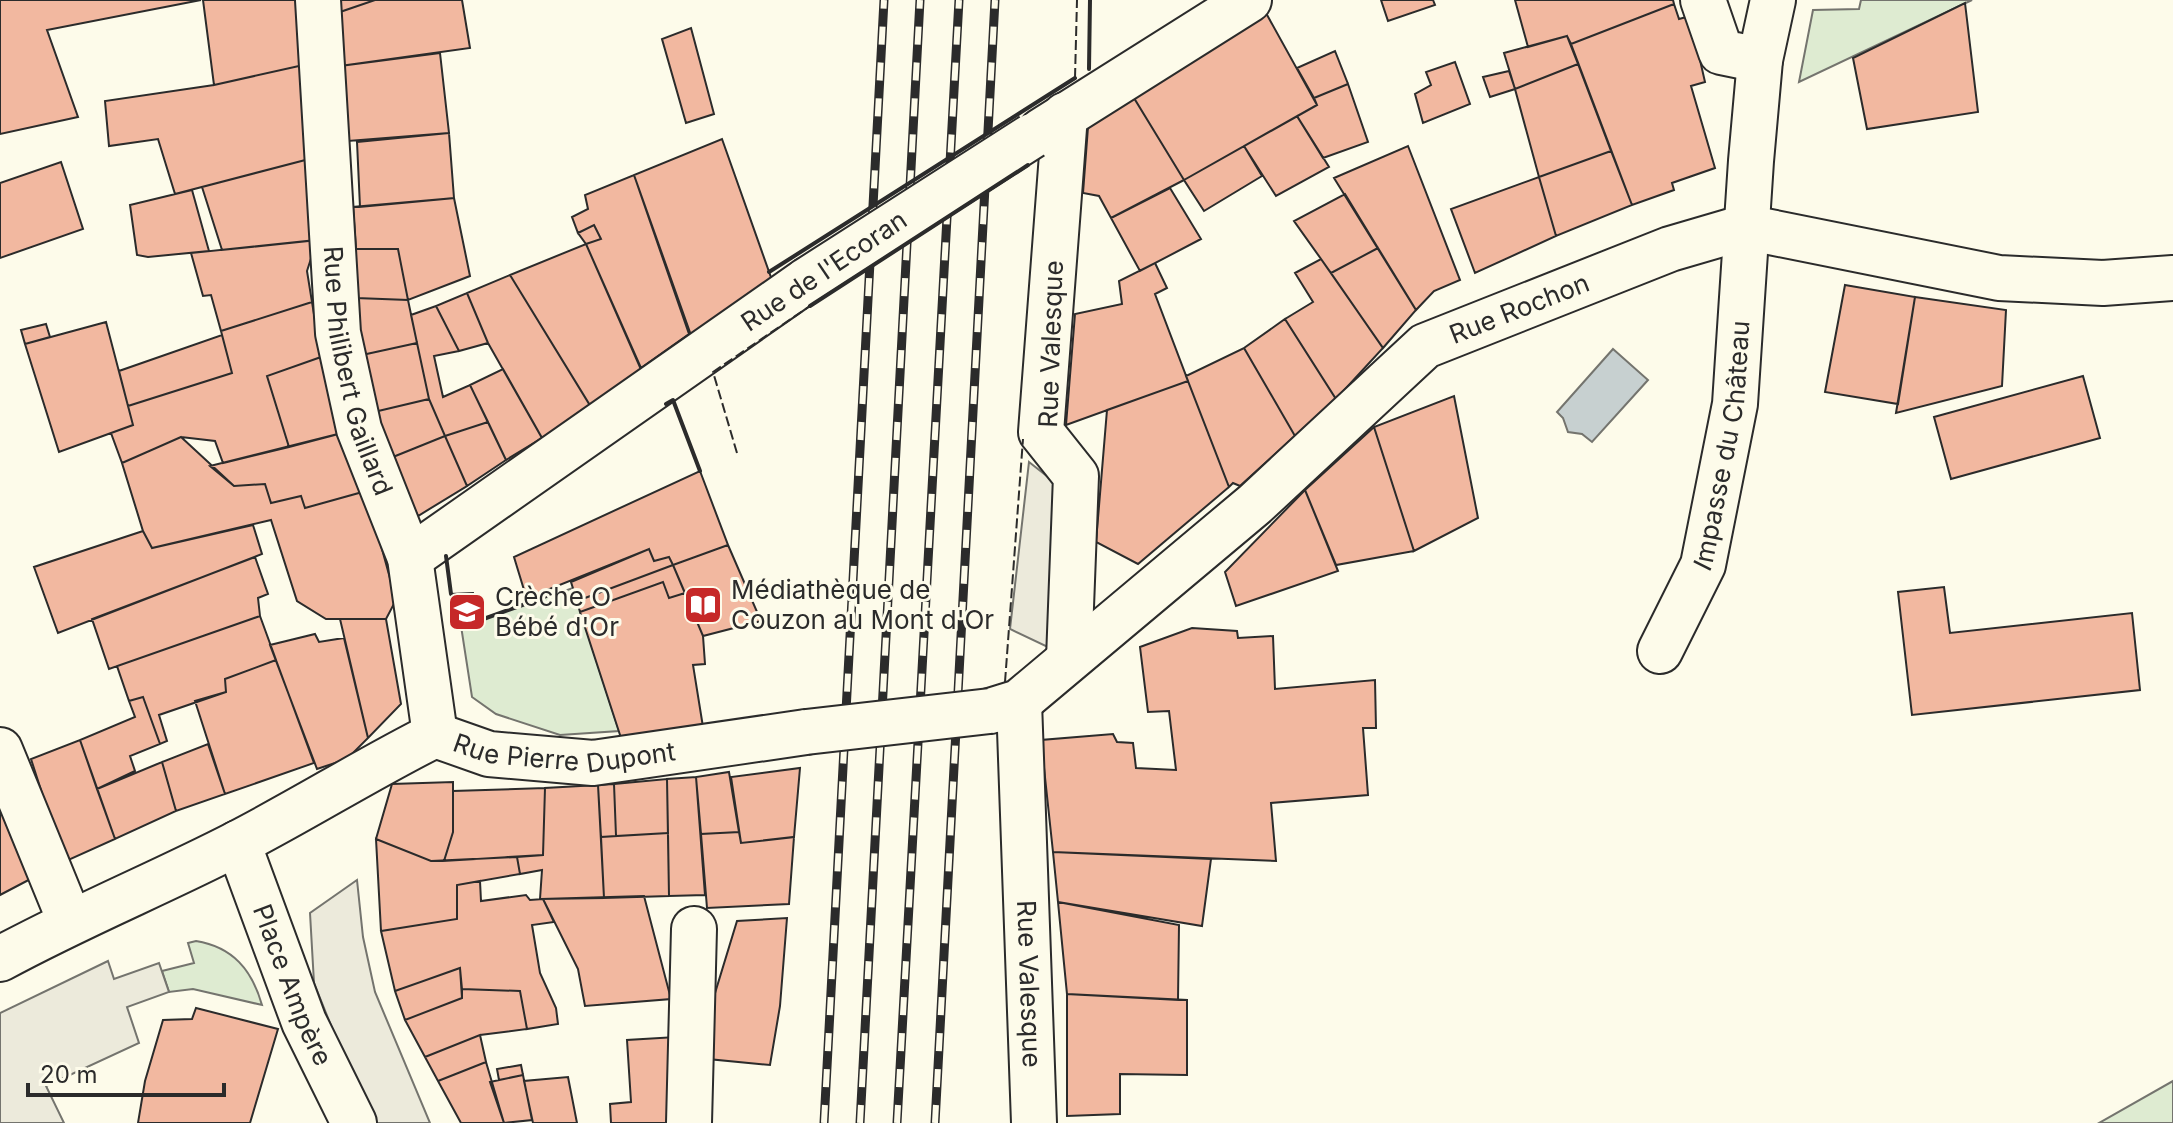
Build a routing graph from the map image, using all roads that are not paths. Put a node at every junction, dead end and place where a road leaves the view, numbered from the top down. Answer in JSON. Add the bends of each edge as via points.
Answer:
{"nodes":[{"id":1,"x":318,"y":0,"type":"edge"},
{"id":2,"x":1249,"y":0,"type":"edge"},
{"id":3,"x":1703,"y":0,"type":"edge"},
{"id":4,"x":1773,"y":0,"type":"edge"},
{"id":5,"x":1760,"y":60,"type":"junction"},
{"id":6,"x":1048,"y":126,"type":"junction"},
{"id":7,"x":1745,"y":227,"type":"junction"},
{"id":8,"x":2173,"y":278,"type":"edge"},
{"id":9,"x":410,"y":558,"type":"junction"},
{"id":10,"x":1660,"y":651,"type":"dead end"},
{"id":11,"x":1069,"y":659,"type":"junction"},
{"id":12,"x":1004,"y":706,"type":"junction"},
{"id":13,"x":435,"y":735,"type":"junction"},
{"id":14,"x":0,"y":750,"type":"edge"},
{"id":15,"x":238,"y":843,"type":"junction"},
{"id":16,"x":70,"y":921,"type":"junction"},
{"id":17,"x":694,"y":929,"type":"dead end"},
{"id":18,"x":0,"y":959,"type":"edge"},
{"id":19,"x":354,"y":1123,"type":"edge"},
{"id":20,"x":689,"y":1123,"type":"edge"},
{"id":21,"x":1034,"y":1123,"type":"edge"}],
"edges":[{"from":1,"to":9,"type":"street","name":"Rue Philibert Gaillard","via":[[338,333],[359,429]]},
{"from":2,"to":6,"type":"street","name":"Rue de l'Ecoran"},
{"from":3,"to":5,"type":"street","via":[[1721,52]]},
{"from":4,"to":5,"type":"street","name":"Impasse du Château"},
{"from":5,"to":7,"type":"street","name":"Impasse du Château"},
{"from":6,"to":9,"type":"street","name":"Rue de l'Ecoran","bridge":true,"via":[[807,280]]},
{"from":6,"to":11,"type":"street","name":"Rue Valesque","via":[[1041,432],[1076,476]]},
{"from":7,"to":8,"type":"street","name":"Rue Rochon","via":[[1999,278],[2103,283]]},
{"from":7,"to":10,"type":"street","name":"Impasse du Château","via":[[1735,404],[1703,565]]},
{"from":7,"to":11,"type":"street","name":"Rue Rochon","via":[[1670,249],[1425,346],[1255,504]]},
{"from":9,"to":13,"type":"street","name":"Rue Philibert Gaillard"},
{"from":11,"to":12,"type":"street","name":"Rue Rochon"},
{"from":12,"to":13,"type":"street","name":"Rue Pierre Dupont","bridge":true,"via":[[593,763],[489,754]]},
{"from":12,"to":21,"type":"street","name":"Rue Valesque"},
{"from":13,"to":15,"type":"street","name":"Rue Pierre Dupont"},
{"from":14,"to":16,"type":"street"},
{"from":15,"to":16,"type":"street","name":"Rue Pierre Dupont"},
{"from":15,"to":19,"type":"street","name":"Place Ampère","via":[[304,1022]]},
{"from":16,"to":18,"type":"street","name":"Rue Pierre Dupont"},
{"from":17,"to":20,"type":"street"}]}
